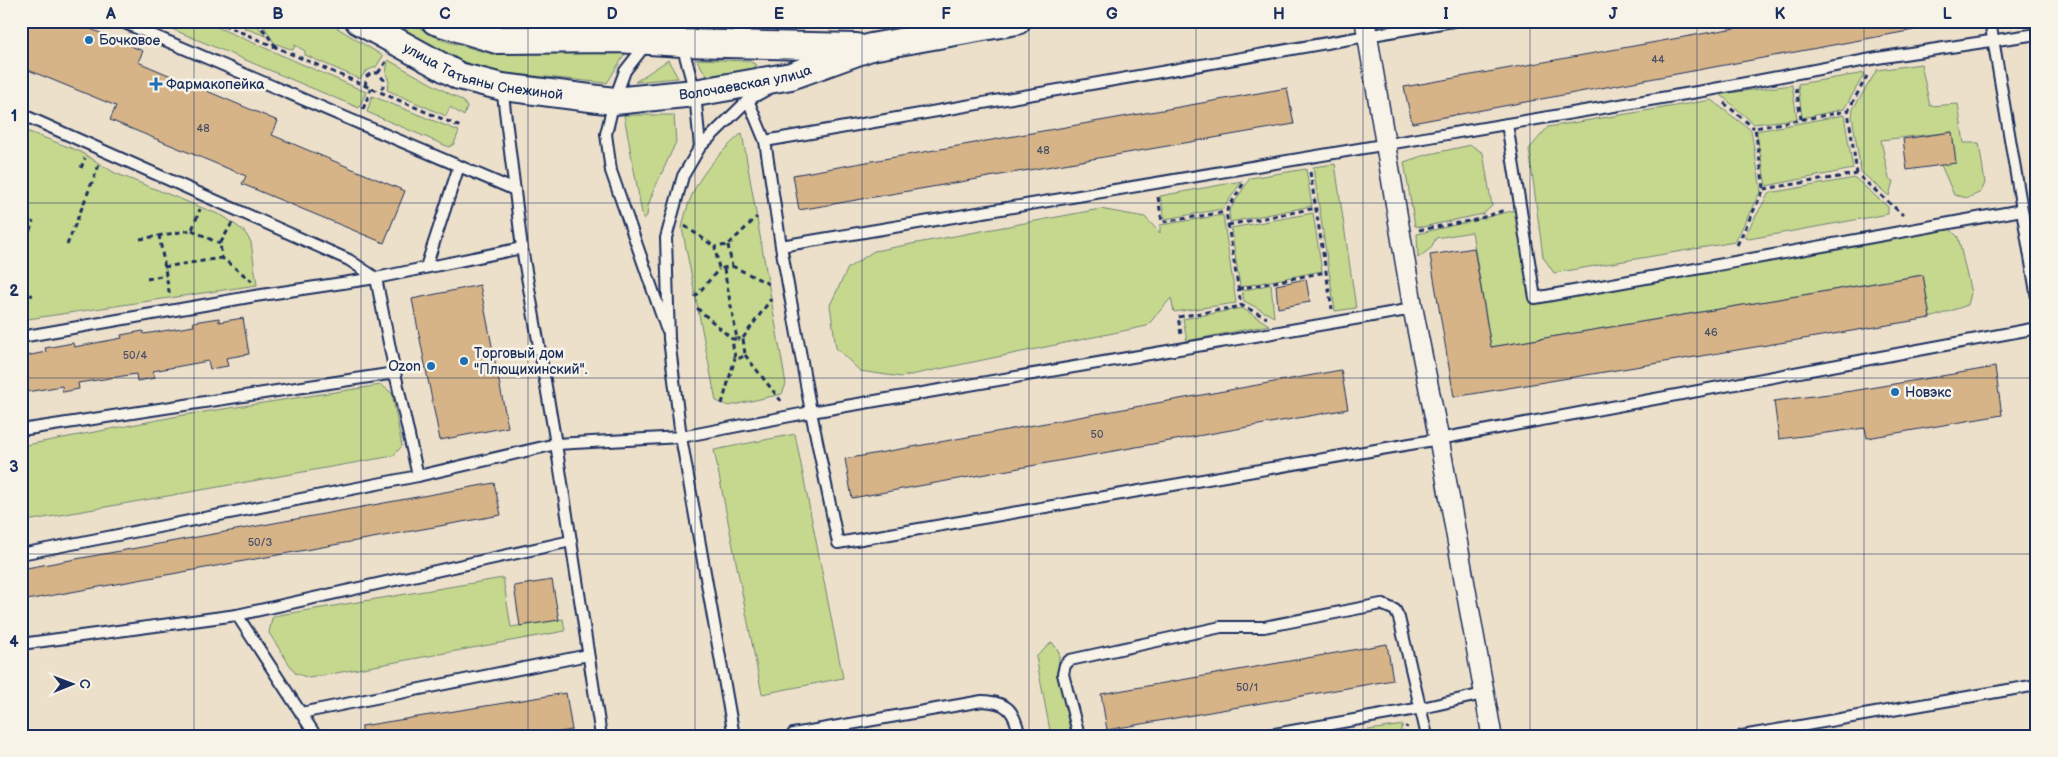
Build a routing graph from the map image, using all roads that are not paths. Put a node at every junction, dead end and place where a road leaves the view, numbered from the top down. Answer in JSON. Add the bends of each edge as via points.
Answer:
{"nodes":[{"id":1,"x":120,"y":21,"type":"edge"},
{"id":2,"x":359,"y":21,"type":"edge"},
{"id":3,"x":435,"y":21,"type":"edge"},
{"id":4,"x":1017,"y":21,"type":"edge"},
{"id":5,"x":1453,"y":21,"type":"edge"},
{"id":6,"x":1990,"y":21,"type":"edge"},
{"id":7,"x":1366,"y":29,"type":"edge"},
{"id":8,"x":2037,"y":34,"type":"edge"},
{"id":9,"x":649,"y":40,"type":"junction"},
{"id":10,"x":1993,"y":41,"type":"junction"},
{"id":11,"x":682,"y":43,"type":"junction"},
{"id":12,"x":871,"y":47,"type":"junction"},
{"id":13,"x":791,"y":76,"type":"junction"},
{"id":14,"x":502,"y":87,"type":"junction"},
{"id":15,"x":695,"y":92,"type":"junction"},
{"id":16,"x":748,"y":100,"type":"junction"},
{"id":17,"x":614,"y":101,"type":"junction"},
{"id":18,"x":21,"y":114,"type":"edge"},
{"id":19,"x":1507,"y":124,"type":"junction"},
{"id":20,"x":765,"y":141,"type":"junction"},
{"id":21,"x":1385,"y":144,"type":"junction"},
{"id":22,"x":700,"y":147,"type":"junction"},
{"id":23,"x":459,"y":166,"type":"junction"},
{"id":24,"x":515,"y":190,"type":"junction"},
{"id":25,"x":2022,"y":210,"type":"junction"},
{"id":26,"x":781,"y":246,"type":"junction"},
{"id":27,"x":522,"y":248,"type":"junction"},
{"id":28,"x":426,"y":267,"type":"junction"},
{"id":29,"x":376,"y":278,"type":"junction"},
{"id":30,"x":2037,"y":298,"type":"edge"},
{"id":31,"x":1413,"y":309,"type":"junction"},
{"id":32,"x":2037,"y":328,"type":"edge"},
{"id":33,"x":21,"y":337,"type":"edge"},
{"id":34,"x":669,"y":339,"type":"junction"},
{"id":35,"x":395,"y":373,"type":"junction"},
{"id":36,"x":811,"y":412,"type":"junction"},
{"id":37,"x":21,"y":430,"type":"edge"},
{"id":38,"x":681,"y":436,"type":"junction"},
{"id":39,"x":1439,"y":439,"type":"junction"},
{"id":40,"x":556,"y":444,"type":"junction"},
{"id":41,"x":418,"y":476,"type":"junction"},
{"id":42,"x":571,"y":541,"type":"junction"},
{"id":43,"x":21,"y":554,"type":"edge"},
{"id":44,"x":237,"y":615,"type":"junction"},
{"id":45,"x":21,"y":644,"type":"edge"},
{"id":46,"x":588,"y":655,"type":"junction"},
{"id":47,"x":2037,"y":685,"type":"edge"},
{"id":48,"x":1483,"y":694,"type":"junction"},
{"id":49,"x":1422,"y":708,"type":"junction"},
{"id":50,"x":301,"y":713,"type":"junction"},
{"id":51,"x":791,"y":735,"type":"edge"},
{"id":52,"x":316,"y":736,"type":"edge"},
{"id":53,"x":600,"y":736,"type":"edge"},
{"id":54,"x":734,"y":736,"type":"edge"},
{"id":55,"x":1020,"y":736,"type":"edge"},
{"id":56,"x":1079,"y":736,"type":"edge"},
{"id":57,"x":1264,"y":736,"type":"edge"},
{"id":58,"x":1427,"y":736,"type":"edge"},
{"id":59,"x":1492,"y":736,"type":"edge"},
{"id":60,"x":1742,"y":736,"type":"edge"}],
"edges":[{"from":1,"to":23,"type":"lane"},
{"from":2,"to":14,"type":"street","name":"улица Татьяны Снежиной","via":[[459,76]]},
{"from":3,"to":9,"type":"street","via":[[496,40]]},
{"from":4,"to":12,"type":"street","name":"Волочаевская улица"},
{"from":5,"to":7,"type":"lane"},
{"from":6,"to":10,"type":"lane"},
{"from":7,"to":20,"type":"lane"},
{"from":7,"to":21,"type":"street"},
{"from":8,"to":10,"type":"lane"},
{"from":9,"to":11,"type":"street","name":"Волочаевская улица"},
{"from":9,"to":17,"type":"lane","via":[[625,71]]},
{"from":10,"to":19,"type":"lane","via":[[1877,58]]},
{"from":10,"to":25,"type":"lane"},
{"from":11,"to":12,"type":"street","name":"Волочаевская улица"},
{"from":11,"to":15,"type":"lane"},
{"from":12,"to":13,"type":"street","name":"Волочаевская улица"},
{"from":13,"to":15,"type":"street","name":"Волочаевская улица"},
{"from":13,"to":16,"type":"lane"},
{"from":14,"to":17,"type":"street","name":"улица Татьяны Снежиной"},
{"from":14,"to":24,"type":"lane"},
{"from":15,"to":17,"type":"street","name":"Волочаевская улица"},
{"from":15,"to":22,"type":"lane"},
{"from":16,"to":20,"type":"lane"},
{"from":16,"to":22,"type":"lane"},
{"from":17,"to":34,"type":"lane","via":[[606,134],[611,171]]},
{"from":18,"to":29,"type":"lane","via":[[349,260]]},
{"from":19,"to":21,"type":"lane"},
{"from":19,"to":25,"type":"lane","via":[[1535,298]]},
{"from":20,"to":26,"type":"lane"},
{"from":21,"to":26,"type":"lane"},
{"from":21,"to":31,"type":"street"},
{"from":22,"to":34,"type":"lane","via":[[683,176],[666,238]]},
{"from":23,"to":24,"type":"lane"},
{"from":23,"to":28,"type":"lane"},
{"from":24,"to":27,"type":"lane"},
{"from":25,"to":30,"type":"lane"},
{"from":26,"to":36,"type":"lane"},
{"from":27,"to":28,"type":"lane"},
{"from":27,"to":40,"type":"lane"},
{"from":28,"to":29,"type":"lane"},
{"from":29,"to":33,"type":"lane"},
{"from":29,"to":35,"type":"lane"},
{"from":31,"to":36,"type":"lane"},
{"from":31,"to":39,"type":"street"},
{"from":32,"to":39,"type":"lane"},
{"from":34,"to":38,"type":"lane"},
{"from":35,"to":37,"type":"lane"},
{"from":35,"to":41,"type":"lane"},
{"from":36,"to":38,"type":"lane"},
{"from":36,"to":39,"type":"lane","via":[[838,543]]},
{"from":38,"to":40,"type":"lane"},
{"from":38,"to":54,"type":"lane"},
{"from":39,"to":48,"type":"street"},
{"from":40,"to":41,"type":"lane"},
{"from":40,"to":42,"type":"lane"},
{"from":41,"to":43,"type":"lane"},
{"from":42,"to":44,"type":"lane"},
{"from":42,"to":46,"type":"lane"},
{"from":44,"to":45,"type":"lane"},
{"from":44,"to":50,"type":"lane"},
{"from":46,"to":50,"type":"lane"},
{"from":46,"to":53,"type":"lane"},
{"from":47,"to":60,"type":"lane"},
{"from":48,"to":49,"type":"lane"},
{"from":48,"to":59,"type":"street"},
{"from":49,"to":56,"type":"lane","via":[[1399,618],[1392,608],[1381,604],[1264,627],[1220,627],[1070,660],[1062,674]]},
{"from":49,"to":57,"type":"lane"},
{"from":49,"to":58,"type":"lane"},
{"from":50,"to":52,"type":"lane"},
{"from":51,"to":55,"type":"lane","via":[[982,701],[997,702],[1010,709]]}]}
